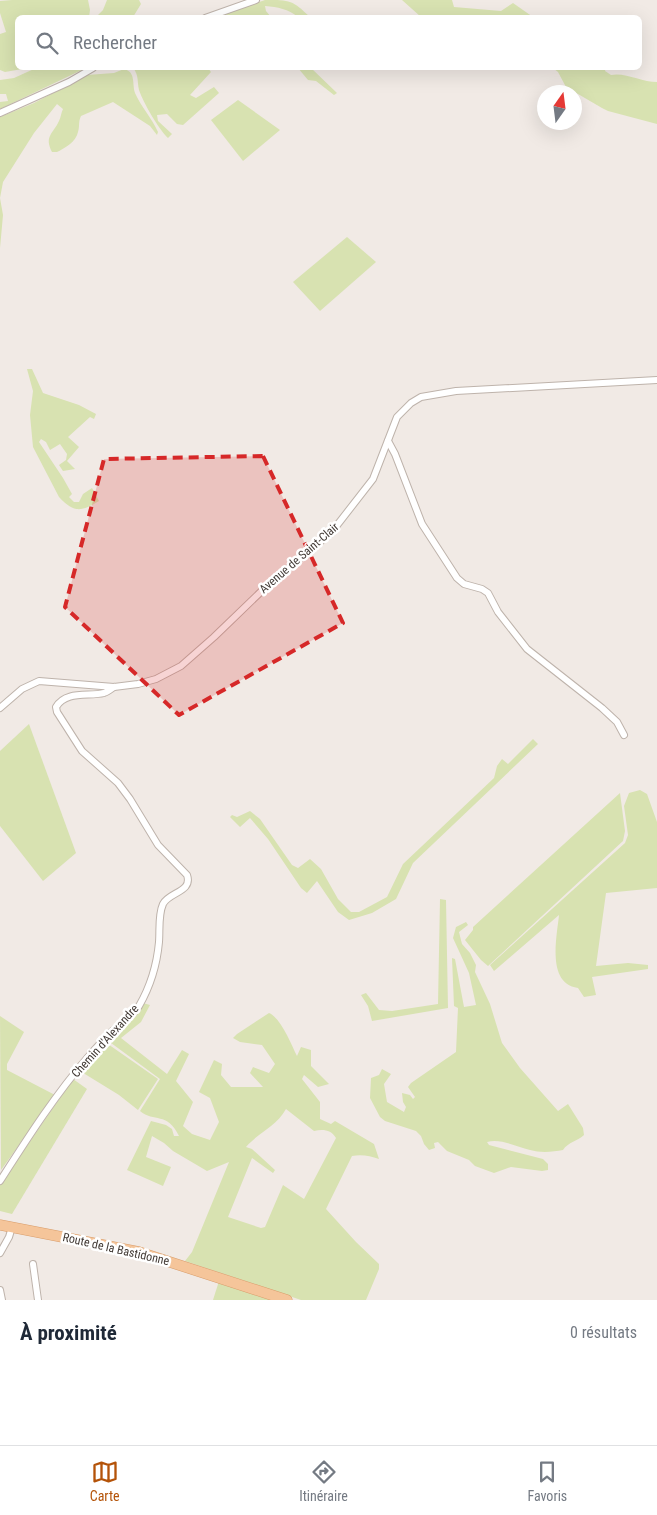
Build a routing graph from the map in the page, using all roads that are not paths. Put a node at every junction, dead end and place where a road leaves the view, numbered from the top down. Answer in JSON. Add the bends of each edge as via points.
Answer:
{"nodes":[{"id":1,"x":256,"y":0,"type":"edge"},
{"id":2,"x":214,"y":15,"type":"edge"},
{"id":3,"x":90,"y":70,"type":"edge"},
{"id":4,"x":0,"y":113,"type":"edge"},
{"id":5,"x":657,"y":380,"type":"edge"},
{"id":6,"x":388,"y":441,"type":"junction"},
{"id":7,"x":114,"y":687,"type":"junction"},
{"id":8,"x":0,"y":708,"type":"edge"},
{"id":9,"x":624,"y":735,"type":"dead end"},
{"id":10,"x":0,"y":1180,"type":"edge"},
{"id":11,"x":0,"y":1225,"type":"edge"},
{"id":12,"x":12,"y":1227,"type":"junction"},
{"id":13,"x":0,"y":1253,"type":"edge"},
{"id":14,"x":33,"y":1264,"type":"dead end"},
{"id":15,"x":0,"y":1290,"type":"edge"},
{"id":16,"x":2,"y":1300,"type":"edge"},
{"id":17,"x":38,"y":1300,"type":"edge"},
{"id":18,"x":287,"y":1300,"type":"edge"}],
"edges":[{"from":1,"to":2,"type":"street"},
{"from":3,"to":4,"type":"street"},
{"from":5,"to":6,"type":"street","name":"Avenue de Saint-Clair","via":[[431,394],[411,403],[397,417]]},
{"from":6,"to":7,"type":"street","name":"Avenue de Saint-Clair","via":[[373,479],[331,533],[270,583],[181,666],[156,679]]},
{"from":6,"to":9,"type":"street","via":[[422,524],[457,578],[488,593],[498,612],[527,649],[602,708],[617,722]]},
{"from":7,"to":8,"type":"street","name":"Avenue de Saint-Clair","via":[[39,681],[22,689]]},
{"from":7,"to":10,"type":"street","name":"Chemin d'Alexandre","via":[[105,692],[62,699],[56,707],[57,712],[82,751],[118,783],[158,845],[188,880],[184,889],[163,905],[152,975],[134,1014],[106,1037],[75,1073]]},
{"from":11,"to":12,"type":"main road","name":"Route de la Bastidonne"},
{"from":12,"to":13,"type":"street"},
{"from":12,"to":18,"type":"main road","name":"Route de la Bastidonne","via":[[139,1252]]},
{"from":14,"to":17,"type":"street"},
{"from":15,"to":16,"type":"street"}]}
